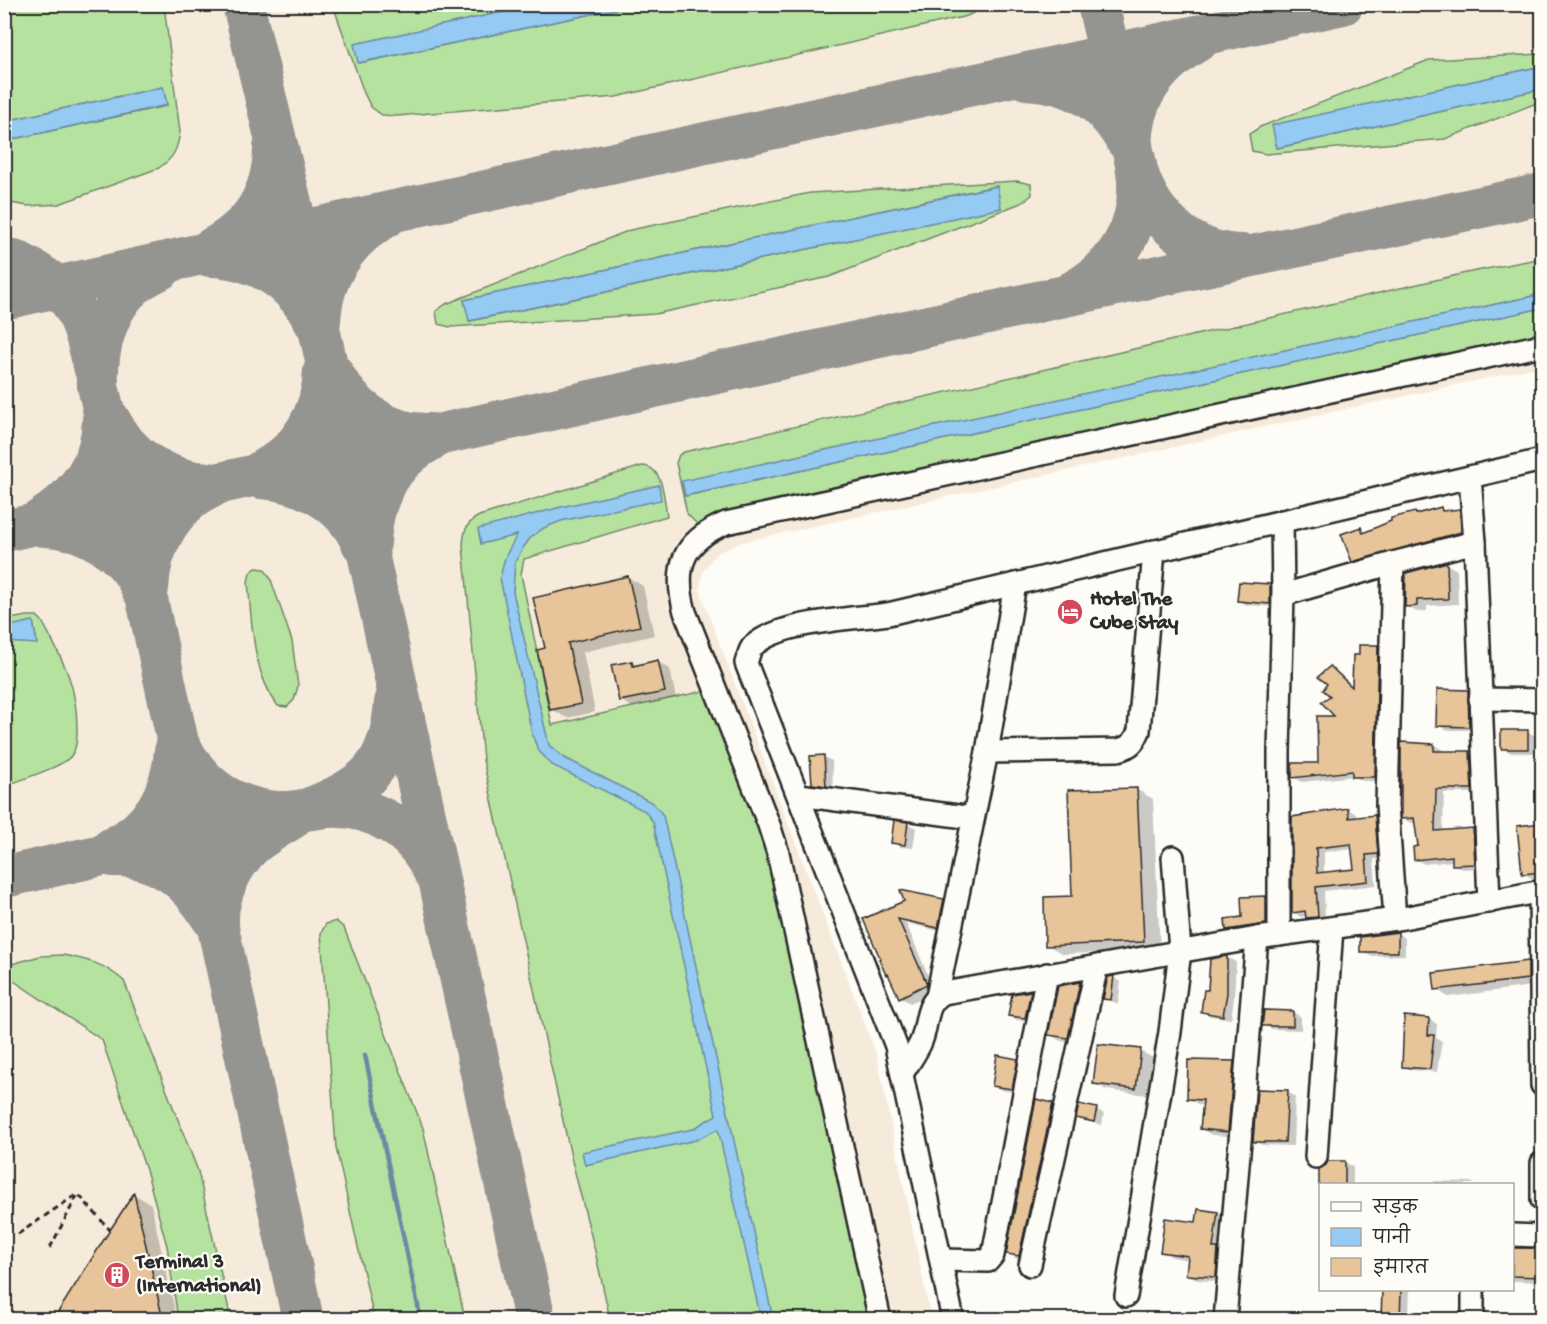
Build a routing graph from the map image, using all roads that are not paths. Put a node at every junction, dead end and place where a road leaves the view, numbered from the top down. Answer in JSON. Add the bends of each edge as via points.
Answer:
{"nodes":[{"id":1,"x":1542,"y":345,"type":"edge"},
{"id":2,"x":1542,"y":460,"type":"edge"},
{"id":3,"x":1470,"y":477,"type":"junction"},
{"id":4,"x":1282,"y":521,"type":"junction"},
{"id":5,"x":1475,"y":542,"type":"junction"},
{"id":6,"x":1154,"y":551,"type":"junction"},
{"id":7,"x":1393,"y":562,"type":"junction"},
{"id":8,"x":1015,"y":585,"type":"junction"},
{"id":9,"x":1283,"y":595,"type":"junction"},
{"id":10,"x":1480,"y":699,"type":"junction"},
{"id":11,"x":1542,"y":700,"type":"edge"},
{"id":12,"x":987,"y":752,"type":"junction"},
{"id":13,"x":799,"y":795,"type":"junction"},
{"id":14,"x":973,"y":818,"type":"junction"},
{"id":15,"x":1173,"y":858,"type":"dead end"},
{"id":16,"x":1541,"y":891,"type":"edge"},
{"id":17,"x":1489,"y":902,"type":"junction"},
{"id":18,"x":1395,"y":919,"type":"junction"},
{"id":19,"x":1332,"y":928,"type":"junction"},
{"id":20,"x":1279,"y":935,"type":"junction"},
{"id":21,"x":1257,"y":938,"type":"junction"},
{"id":22,"x":1180,"y":951,"type":"junction"},
{"id":23,"x":1097,"y":966,"type":"junction"},
{"id":24,"x":1047,"y":974,"type":"junction"},
{"id":25,"x":937,"y":997,"type":"junction"},
{"id":26,"x":902,"y":1074,"type":"junction"},
{"id":27,"x":1542,"y":1085,"type":"edge"},
{"id":28,"x":1316,"y":1157,"type":"dead end"},
{"id":29,"x":1542,"y":1163,"type":"edge"},
{"id":30,"x":1542,"y":1190,"type":"edge"},
{"id":31,"x":1542,"y":1232,"type":"edge"},
{"id":32,"x":1514,"y":1235,"type":"edge"},
{"id":33,"x":941,"y":1260,"type":"junction"},
{"id":34,"x":1030,"y":1265,"type":"dead end"},
{"id":35,"x":1473,"y":1291,"type":"edge"},
{"id":36,"x":1126,"y":1296,"type":"dead end"},
{"id":37,"x":880,"y":1320,"type":"edge"},
{"id":38,"x":953,"y":1320,"type":"edge"},
{"id":39,"x":1225,"y":1320,"type":"edge"},
{"id":40,"x":1473,"y":1320,"type":"edge"}],
"edges":[{"from":1,"to":37,"type":"street","via":[[726,523],[711,528],[688,549],[681,564],[680,595],[778,853]]},
{"from":2,"to":3,"type":"street"},
{"from":3,"to":4,"type":"street"},
{"from":3,"to":5,"type":"street"},
{"from":4,"to":6,"type":"street"},
{"from":4,"to":9,"type":"street"},
{"from":5,"to":7,"type":"street"},
{"from":5,"to":10,"type":"street"},
{"from":6,"to":8,"type":"street"},
{"from":6,"to":12,"type":"street","via":[[1135,741],[1118,750]]},
{"from":7,"to":9,"type":"street"},
{"from":7,"to":18,"type":"street","via":[[1387,805]]},
{"from":8,"to":12,"type":"street"},
{"from":8,"to":13,"type":"street","via":[[888,614],[806,624],[765,638],[751,648],[746,663]]},
{"from":9,"to":20,"type":"street"},
{"from":10,"to":11,"type":"street"},
{"from":10,"to":17,"type":"street"},
{"from":12,"to":14,"type":"street"},
{"from":13,"to":14,"type":"street"},
{"from":13,"to":26,"type":"street","via":[[896,1046]]},
{"from":14,"to":25,"type":"street"},
{"from":15,"to":22,"type":"street"},
{"from":16,"to":17,"type":"street"},
{"from":16,"to":27,"type":"street"},
{"from":17,"to":18,"type":"street"},
{"from":18,"to":19,"type":"street"},
{"from":19,"to":20,"type":"street"},
{"from":19,"to":28,"type":"street"},
{"from":20,"to":21,"type":"street"},
{"from":21,"to":22,"type":"street"},
{"from":21,"to":39,"type":"street"},
{"from":22,"to":23,"type":"street"},
{"from":22,"to":36,"type":"street"},
{"from":23,"to":24,"type":"street"},
{"from":23,"to":34,"type":"street"},
{"from":24,"to":25,"type":"street"},
{"from":24,"to":33,"type":"street","via":[[993,1256],[988,1261]]},
{"from":25,"to":26,"type":"street","via":[[928,1010],[921,1042]]},
{"from":26,"to":33,"type":"street"},
{"from":29,"to":30,"type":"street"},
{"from":31,"to":32,"type":"street","via":[[1540,1236]]},
{"from":33,"to":38,"type":"street"},
{"from":35,"to":40,"type":"street"}]}
